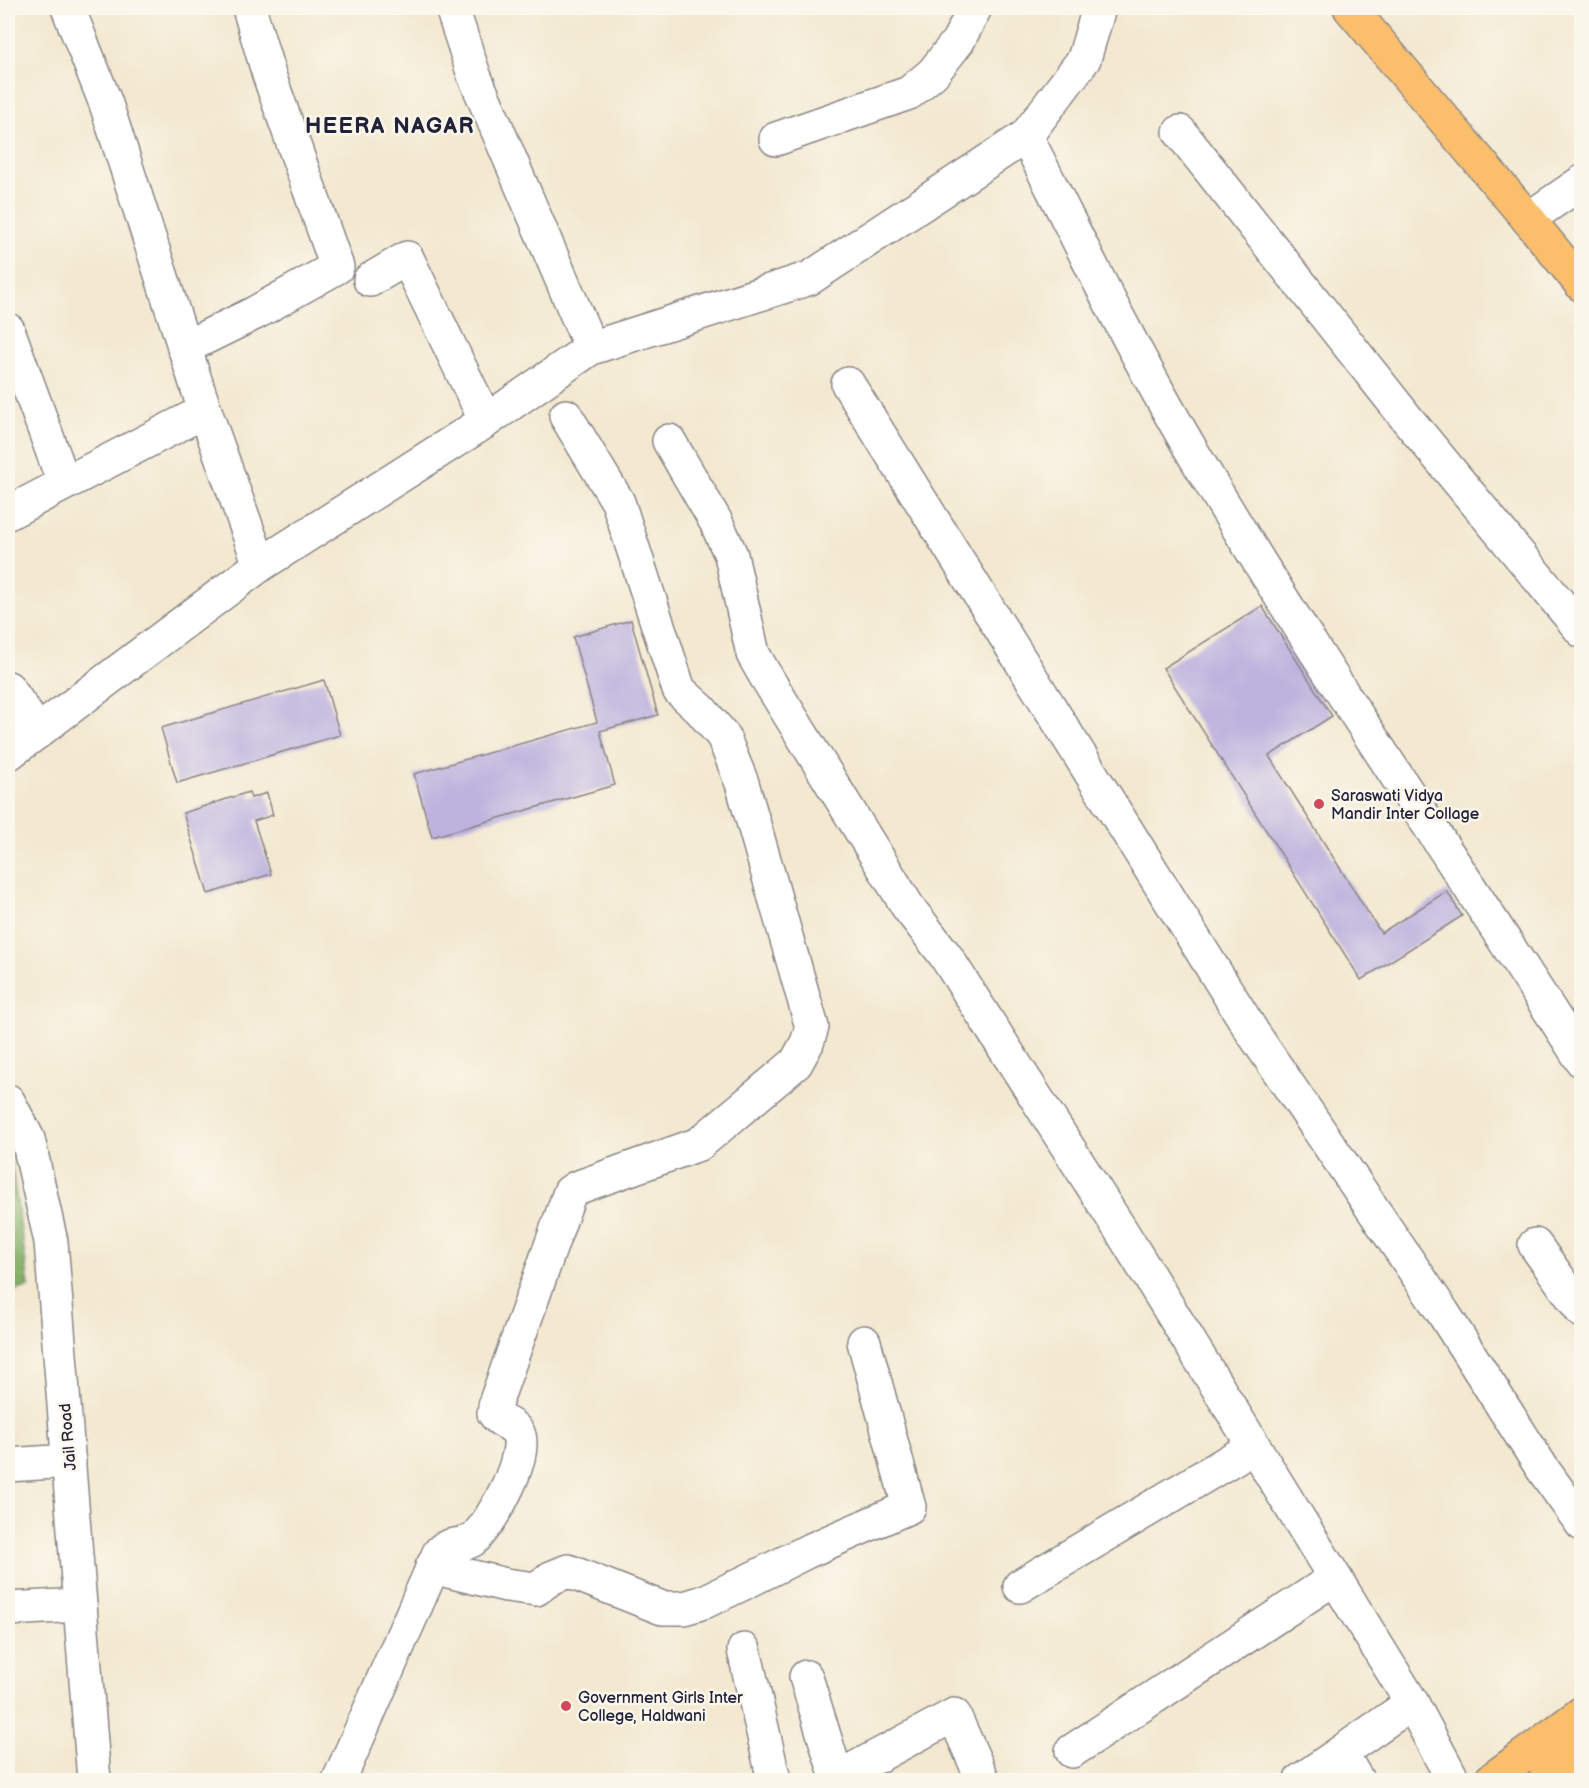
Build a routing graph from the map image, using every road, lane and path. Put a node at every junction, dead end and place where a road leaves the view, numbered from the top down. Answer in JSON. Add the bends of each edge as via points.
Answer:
{"nodes":[{"id":1,"x":68,"y":8,"type":"edge"},
{"id":2,"x":249,"y":8,"type":"edge"},
{"id":3,"x":452,"y":8,"type":"edge"},
{"id":4,"x":975,"y":8,"type":"edge"},
{"id":5,"x":1099,"y":8,"type":"edge"},
{"id":6,"x":1350,"y":8,"type":"edge"},
{"id":7,"x":1180,"y":132,"type":"dead end"},
{"id":8,"x":1026,"y":136,"type":"junction"},
{"id":9,"x":776,"y":139,"type":"dead end"},
{"id":10,"x":1581,"y":182,"type":"edge"},
{"id":11,"x":1528,"y":219,"type":"junction"},
{"id":12,"x":370,"y":280,"type":"dead end"},
{"id":13,"x":1581,"y":285,"type":"edge"},
{"id":14,"x":8,"y":330,"type":"edge"},
{"id":15,"x":184,"y":348,"type":"junction"},
{"id":16,"x":591,"y":348,"type":"junction"},
{"id":17,"x":848,"y":384,"type":"dead end"},
{"id":18,"x":205,"y":411,"type":"junction"},
{"id":19,"x":566,"y":416,"type":"dead end"},
{"id":20,"x":486,"y":421,"type":"junction"},
{"id":21,"x":669,"y":441,"type":"dead end"},
{"id":22,"x":64,"y":483,"type":"junction"},
{"id":23,"x":8,"y":513,"type":"edge"},
{"id":24,"x":260,"y":565,"type":"junction"},
{"id":25,"x":1581,"y":631,"type":"edge"},
{"id":26,"x":8,"y":688,"type":"edge"},
{"id":27,"x":38,"y":732,"type":"junction"},
{"id":28,"x":8,"y":754,"type":"edge"},
{"id":29,"x":1581,"y":1061,"type":"edge"},
{"id":30,"x":8,"y":1101,"type":"edge"},
{"id":31,"x":1535,"y":1245,"type":"dead end"},
{"id":32,"x":1581,"y":1311,"type":"edge"},
{"id":33,"x":864,"y":1342,"type":"dead end"},
{"id":34,"x":1253,"y":1447,"type":"junction"},
{"id":35,"x":69,"y":1461,"type":"junction"},
{"id":36,"x":8,"y":1465,"type":"edge"},
{"id":37,"x":1581,"y":1524,"type":"edge"},
{"id":38,"x":432,"y":1567,"type":"junction"},
{"id":39,"x":1335,"y":1578,"type":"junction"},
{"id":40,"x":1020,"y":1586,"type":"dead end"},
{"id":41,"x":80,"y":1605,"type":"junction"},
{"id":42,"x":8,"y":1609,"type":"edge"},
{"id":43,"x":744,"y":1650,"type":"dead end"},
{"id":44,"x":806,"y":1677,"type":"dead end"},
{"id":45,"x":1412,"y":1703,"type":"junction"},
{"id":46,"x":1581,"y":1713,"type":"edge"},
{"id":47,"x":1072,"y":1751,"type":"dead end"},
{"id":48,"x":1581,"y":1751,"type":"edge"},
{"id":49,"x":1341,"y":1753,"type":"junction"},
{"id":50,"x":838,"y":1779,"type":"edge"},
{"id":51,"x":94,"y":1780,"type":"edge"},
{"id":52,"x":339,"y":1780,"type":"edge"},
{"id":53,"x":774,"y":1780,"type":"edge"},
{"id":54,"x":983,"y":1780,"type":"edge"},
{"id":55,"x":1301,"y":1780,"type":"edge"},
{"id":56,"x":1358,"y":1780,"type":"edge"},
{"id":57,"x":1452,"y":1780,"type":"edge"},
{"id":58,"x":1491,"y":1780,"type":"edge"},
{"id":59,"x":1545,"y":1780,"type":"edge"}],
"edges":[{"from":1,"to":15,"type":"street","via":[[106,104]]},
{"from":2,"to":15,"type":"street","via":[[337,267]]},
{"from":3,"to":16,"type":"street","via":[[474,75]]},
{"from":4,"to":9,"type":"street","via":[[958,41],[933,73],[909,93]]},
{"from":5,"to":8,"type":"street","via":[[1084,59]]},
{"from":6,"to":11,"type":"main road"},
{"from":7,"to":25,"type":"street"},
{"from":8,"to":16,"type":"street","via":[[810,278]]},
{"from":8,"to":29,"type":"street","via":[[1123,329],[1192,452],[1286,606]]},
{"from":10,"to":11,"type":"street"},
{"from":11,"to":13,"type":"main road"},
{"from":12,"to":20,"type":"street","via":[[407,258]]},
{"from":14,"to":22,"type":"street"},
{"from":15,"to":18,"type":"street"},
{"from":16,"to":20,"type":"street"},
{"from":17,"to":37,"type":"street","via":[[1253,1033]]},
{"from":18,"to":22,"type":"street"},
{"from":18,"to":24,"type":"street"},
{"from":19,"to":38,"type":"street","via":[[618,502],[679,690],[723,736],[742,783],[812,1027],[796,1063],[699,1144],[570,1192],[496,1401],[494,1413],[498,1419],[514,1426],[519,1435],[518,1462],[498,1506],[476,1538],[443,1548]]},
{"from":20,"to":24,"type":"street"},
{"from":21,"to":34,"type":"street","via":[[731,555],[753,654],[765,675],[908,907],[945,955],[1122,1232]]},
{"from":22,"to":23,"type":"street"},
{"from":24,"to":27,"type":"street"},
{"from":26,"to":27,"type":"street"},
{"from":27,"to":28,"type":"street"},
{"from":30,"to":35,"type":"street","name":"Jail Road","via":[[28,1139],[51,1242]]},
{"from":31,"to":32,"type":"street"},
{"from":33,"to":38,"type":"street","via":[[909,1507],[684,1608],[663,1608],[568,1571],[536,1589]]},
{"from":34,"to":39,"type":"street"},
{"from":34,"to":40,"type":"street"},
{"from":35,"to":36,"type":"street"},
{"from":35,"to":41,"type":"street","name":"Jail Road"},
{"from":38,"to":52,"type":"street"},
{"from":39,"to":45,"type":"street"},
{"from":39,"to":47,"type":"street"},
{"from":41,"to":42,"type":"street"},
{"from":41,"to":51,"type":"street","name":"Jail Road"},
{"from":43,"to":53,"type":"street"},
{"from":44,"to":50,"type":"street"},
{"from":45,"to":49,"type":"street"},
{"from":45,"to":57,"type":"street"},
{"from":46,"to":58,"type":"main road"},
{"from":48,"to":59,"type":"main road"},
{"from":49,"to":55,"type":"street"},
{"from":49,"to":56,"type":"street"},
{"from":50,"to":54,"type":"street","via":[[954,1715]]}]}
